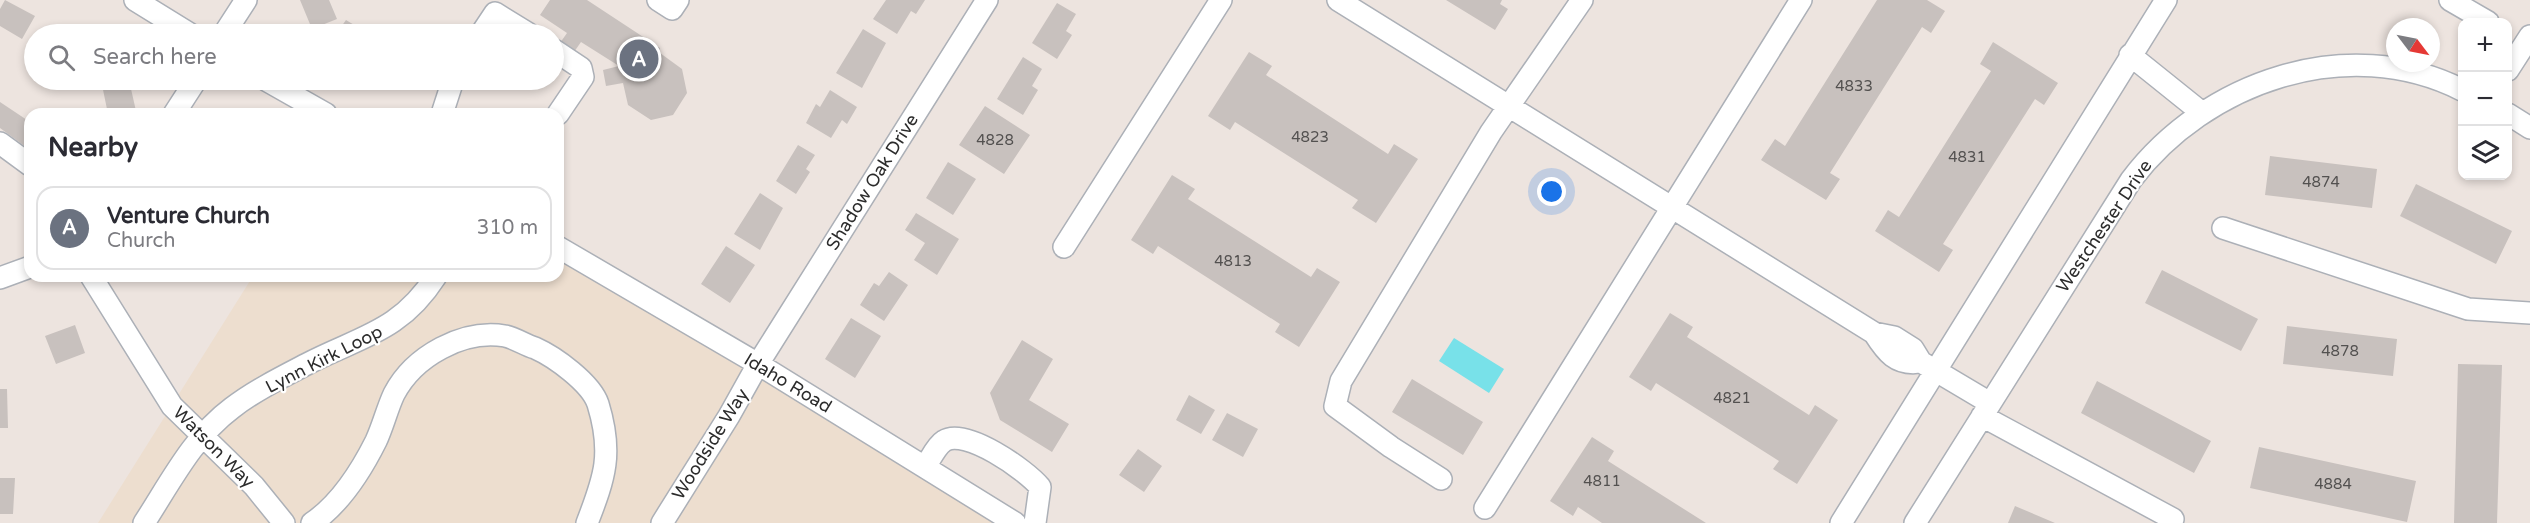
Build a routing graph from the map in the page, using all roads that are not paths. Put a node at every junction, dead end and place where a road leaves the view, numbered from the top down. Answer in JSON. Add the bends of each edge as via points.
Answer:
{"nodes":[{"id":1,"x":135,"y":0,"type":"edge"},
{"id":2,"x":246,"y":0,"type":"edge"},
{"id":3,"x":658,"y":0,"type":"edge"},
{"id":4,"x":678,"y":0,"type":"edge"},
{"id":5,"x":987,"y":0,"type":"edge"},
{"id":6,"x":1221,"y":0,"type":"edge"},
{"id":7,"x":1338,"y":0,"type":"edge"},
{"id":8,"x":1582,"y":0,"type":"edge"},
{"id":9,"x":1801,"y":0,"type":"edge"},
{"id":10,"x":2166,"y":0,"type":"edge"},
{"id":11,"x":2450,"y":0,"type":"edge"},
{"id":12,"x":499,"y":6,"type":"edge"},
{"id":13,"x":2481,"y":18,"type":"edge"},
{"id":14,"x":174,"y":24,"type":"edge"},
{"id":15,"x":230,"y":24,"type":"edge"},
{"id":16,"x":487,"y":24,"type":"edge"},
{"id":17,"x":518,"y":24,"type":"edge"},
{"id":18,"x":2523,"y":40,"type":"edge"},
{"id":19,"x":2130,"y":55,"type":"junction"},
{"id":20,"x":564,"y":57,"type":"edge"},
{"id":21,"x":2512,"y":62,"type":"edge"},
{"id":22,"x":2458,"y":88,"type":"edge"},
{"id":23,"x":190,"y":90,"type":"edge"},
{"id":24,"x":284,"y":90,"type":"edge"},
{"id":25,"x":450,"y":90,"type":"edge"},
{"id":26,"x":1508,"y":106,"type":"junction"},
{"id":27,"x":178,"y":108,"type":"edge"},
{"id":28,"x":315,"y":108,"type":"edge"},
{"id":29,"x":444,"y":108,"type":"edge"},
{"id":30,"x":562,"y":108,"type":"edge"},
{"id":31,"x":2201,"y":112,"type":"junction"},
{"id":32,"x":2512,"y":117,"type":"edge"},
{"id":33,"x":2530,"y":128,"type":"edge"},
{"id":34,"x":0,"y":143,"type":"edge"},
{"id":35,"x":24,"y":161,"type":"edge"},
{"id":36,"x":1671,"y":207,"type":"junction"},
{"id":37,"x":2223,"y":228,"type":"dead end"},
{"id":38,"x":1064,"y":247,"type":"dead end"},
{"id":39,"x":564,"y":251,"type":"edge"},
{"id":40,"x":24,"y":269,"type":"edge"},
{"id":41,"x":0,"y":278,"type":"edge"},
{"id":42,"x":95,"y":282,"type":"edge"},
{"id":43,"x":431,"y":282,"type":"edge"},
{"id":44,"x":2530,"y":313,"type":"edge"},
{"id":45,"x":758,"y":364,"type":"junction"},
{"id":46,"x":1929,"y":366,"type":"junction"},
{"id":47,"x":1986,"y":409,"type":"junction"},
{"id":48,"x":203,"y":434,"type":"junction"},
{"id":49,"x":925,"y":467,"type":"junction"},
{"id":50,"x":1441,"y":478,"type":"dead end"},
{"id":51,"x":1485,"y":508,"type":"dead end"},
{"id":52,"x":2173,"y":519,"type":"dead end"},
{"id":53,"x":144,"y":523,"type":"edge"},
{"id":54,"x":284,"y":523,"type":"edge"},
{"id":55,"x":312,"y":523,"type":"edge"},
{"id":56,"x":587,"y":523,"type":"edge"},
{"id":57,"x":662,"y":523,"type":"edge"},
{"id":58,"x":1015,"y":523,"type":"edge"},
{"id":59,"x":1035,"y":523,"type":"edge"},
{"id":60,"x":1841,"y":523,"type":"edge"},
{"id":61,"x":1915,"y":523,"type":"edge"}],
"edges":[{"from":1,"to":14,"type":"street"},
{"from":2,"to":15,"type":"street"},
{"from":3,"to":4,"type":"street","via":[[672,9]]},
{"from":5,"to":45,"type":"street","name":"Shadow Oak Drive"},
{"from":6,"to":38,"type":"street"},
{"from":7,"to":26,"type":"street"},
{"from":8,"to":26,"type":"street"},
{"from":9,"to":36,"type":"street"},
{"from":10,"to":19,"type":"street"},
{"from":11,"to":13,"type":"street"},
{"from":12,"to":16,"type":"street"},
{"from":12,"to":17,"type":"street"},
{"from":18,"to":21,"type":"street"},
{"from":19,"to":31,"type":"street"},
{"from":19,"to":46,"type":"street"},
{"from":20,"to":30,"type":"street","via":[[581,68],[583,77]]},
{"from":22,"to":31,"type":"street","name":"Westchester Drive","via":[[2385,68],[2325,68],[2266,80]]},
{"from":23,"to":27,"type":"street"},
{"from":24,"to":28,"type":"street"},
{"from":25,"to":29,"type":"street"},
{"from":26,"to":36,"type":"street"},
{"from":26,"to":50,"type":"street","via":[[1341,381],[1335,406]]},
{"from":31,"to":47,"type":"street","name":"Westchester Drive","via":[[2158,147],[2131,180]]},
{"from":32,"to":33,"type":"street"},
{"from":34,"to":35,"type":"street"},
{"from":36,"to":46,"type":"street","via":[[1874,333],[1886,352],[1897,360]]},
{"from":36,"to":51,"type":"street"},
{"from":37,"to":44,"type":"street","via":[[2468,309]]},
{"from":39,"to":45,"type":"street","name":"Idaho Road"},
{"from":40,"to":41,"type":"street"},
{"from":42,"to":48,"type":"street","name":"Watson Way","via":[[172,406]]},
{"from":43,"to":48,"type":"street","name":"Lynn Kirk Loop","via":[[404,315],[381,332],[307,364],[232,407]]},
{"from":45,"to":49,"type":"street","name":"Idaho Road"},
{"from":45,"to":57,"type":"street","name":"Woodside Way"},
{"from":46,"to":47,"type":"street"},
{"from":46,"to":60,"type":"street"},
{"from":47,"to":52,"type":"street"},
{"from":47,"to":61,"type":"street","name":"Westchester Drive"},
{"from":48,"to":53,"type":"street","name":"Lynn Kirk Loop"},
{"from":48,"to":54,"type":"street","name":"Watson Way"},
{"from":49,"to":58,"type":"street","name":"Idaho Road"},
{"from":49,"to":59,"type":"street","via":[[942,442],[952,438],[971,440],[1031,477],[1040,487]]},
{"from":55,"to":56,"type":"street","via":[[334,505],[353,480],[376,441],[395,392],[415,367],[446,345],[471,337],[506,336],[550,355],[595,393],[606,428],[605,477]]}]}
